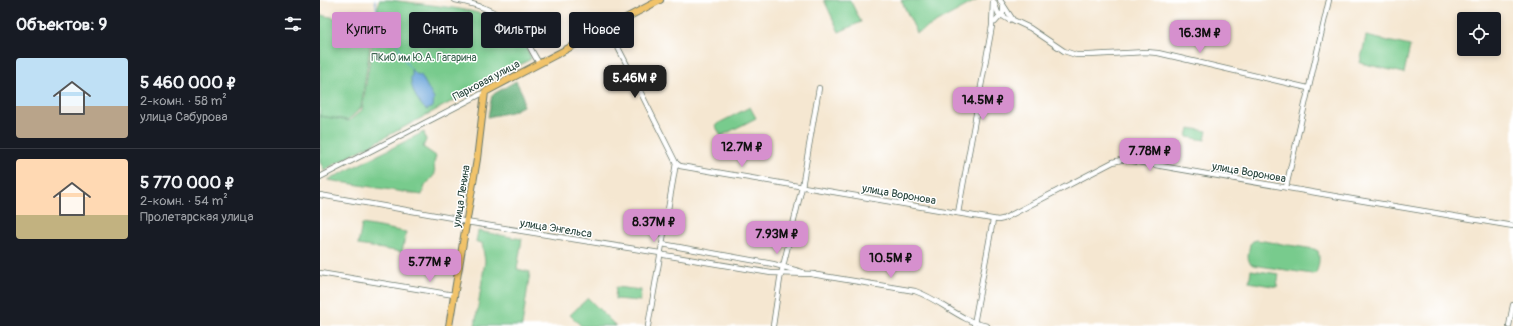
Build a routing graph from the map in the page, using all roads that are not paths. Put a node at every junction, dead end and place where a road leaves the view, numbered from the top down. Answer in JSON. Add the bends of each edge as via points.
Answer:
{"nodes":[{"id":1,"x":455,"y":0,"type":"edge"},
{"id":2,"x":660,"y":0,"type":"edge"},
{"id":3,"x":994,"y":0,"type":"edge"},
{"id":4,"x":1000,"y":0,"type":"edge"},
{"id":5,"x":1329,"y":0,"type":"edge"},
{"id":6,"x":996,"y":10,"type":"junction"},
{"id":7,"x":1005,"y":10,"type":"junction"},
{"id":8,"x":634,"y":13,"type":"edge"},
{"id":9,"x":1001,"y":16,"type":"junction"},
{"id":10,"x":991,"y":18,"type":"junction"},
{"id":11,"x":1011,"y":20,"type":"junction"},
{"id":12,"x":993,"y":24,"type":"junction"},
{"id":13,"x":569,"y":47,"type":"edge"},
{"id":14,"x":618,"y":48,"type":"edge"},
{"id":15,"x":539,"y":63,"type":"junction"},
{"id":16,"x":819,"y":88,"type":"dead end"},
{"id":17,"x":1308,"y":88,"type":"junction"},
{"id":18,"x":485,"y":92,"type":"junction"},
{"id":19,"x":676,"y":163,"type":"junction"},
{"id":20,"x":320,"y":177,"type":"edge"},
{"id":21,"x":802,"y":187,"type":"junction"},
{"id":22,"x":1286,"y":187,"type":"junction"},
{"id":23,"x":320,"y":196,"type":"edge"},
{"id":24,"x":958,"y":213,"type":"junction"},
{"id":25,"x":993,"y":220,"type":"junction"},
{"id":26,"x":466,"y":222,"type":"junction"},
{"id":27,"x":1513,"y":226,"type":"edge"},
{"id":28,"x":662,"y":244,"type":"junction"},
{"id":29,"x":660,"y":253,"type":"junction"},
{"id":30,"x":783,"y":266,"type":"junction"},
{"id":31,"x":320,"y":273,"type":"edge"},
{"id":32,"x":781,"y":274,"type":"junction"},
{"id":33,"x":814,"y":274,"type":"junction"},
{"id":34,"x":454,"y":295,"type":"junction"},
{"id":35,"x":1513,"y":305,"type":"edge"},
{"id":36,"x":974,"y":324,"type":"junction"},
{"id":37,"x":449,"y":326,"type":"edge"},
{"id":38,"x":648,"y":326,"type":"edge"},
{"id":39,"x":773,"y":326,"type":"edge"},
{"id":40,"x":988,"y":326,"type":"edge"},
{"id":41,"x":1509,"y":326,"type":"edge"}],
"edges":[{"from":1,"to":15,"type":"street","via":[[494,13],[511,23],[522,34]]},
{"from":2,"to":8,"type":"main road","name":"Парковая улица"},
{"from":3,"to":6,"type":"street"},
{"from":3,"to":10,"type":"street"},
{"from":4,"to":7,"type":"street"},
{"from":5,"to":17,"type":"street"},
{"from":6,"to":7,"type":"street"},
{"from":6,"to":9,"type":"street"},
{"from":6,"to":10,"type":"street"},
{"from":7,"to":9,"type":"street"},
{"from":7,"to":11,"type":"street"},
{"from":9,"to":11,"type":"street"},
{"from":9,"to":12,"type":"street"},
{"from":10,"to":12,"type":"street"},
{"from":11,"to":12,"type":"street"},
{"from":11,"to":17,"type":"street","via":[[1030,28],[1064,51],[1076,55],[1146,52],[1183,58]]},
{"from":12,"to":24,"type":"street"},
{"from":13,"to":15,"type":"main road","name":"Парковая улица"},
{"from":14,"to":19,"type":"street"},
{"from":15,"to":18,"type":"main road","name":"Парковая улица"},
{"from":16,"to":21,"type":"street"},
{"from":17,"to":22,"type":"street"},
{"from":18,"to":20,"type":"street","name":"Парковая улица"},
{"from":18,"to":26,"type":"main road","name":"улица Ленина"},
{"from":19,"to":21,"type":"street","name":"улица Воронова","via":[[680,166]]},
{"from":19,"to":28,"type":"street"},
{"from":21,"to":24,"type":"street","name":"улица Воронова"},
{"from":21,"to":30,"type":"street"},
{"from":22,"to":25,"type":"street","name":"улица Воронова","via":[[1121,160],[1003,219]]},
{"from":22,"to":27,"type":"street","name":"улица Воронова"},
{"from":23,"to":26,"type":"street","name":"улица Энгельса"},
{"from":24,"to":25,"type":"street","name":"улица Воронова"},
{"from":25,"to":36,"type":"street"},
{"from":26,"to":29,"type":"street","name":"улица Энгельса"},
{"from":26,"to":34,"type":"main road","name":"улица Ленина"},
{"from":28,"to":29,"type":"street"},
{"from":28,"to":30,"type":"street","name":"улица Энгельса"},
{"from":29,"to":32,"type":"street","name":"улица Энгельса","via":[[664,256]]},
{"from":29,"to":38,"type":"street"},
{"from":30,"to":32,"type":"street"},
{"from":30,"to":33,"type":"street","name":"улица Энгельса"},
{"from":31,"to":34,"type":"street"},
{"from":32,"to":33,"type":"street","name":"улица Энгельса"},
{"from":32,"to":39,"type":"street"},
{"from":33,"to":36,"type":"street","name":"улица Энгельса","via":[[915,291],[927,295]]},
{"from":34,"to":37,"type":"main road","name":"улица Ленина"},
{"from":35,"to":41,"type":"street"},
{"from":36,"to":40,"type":"street","name":"улица Энгельса"}]}
